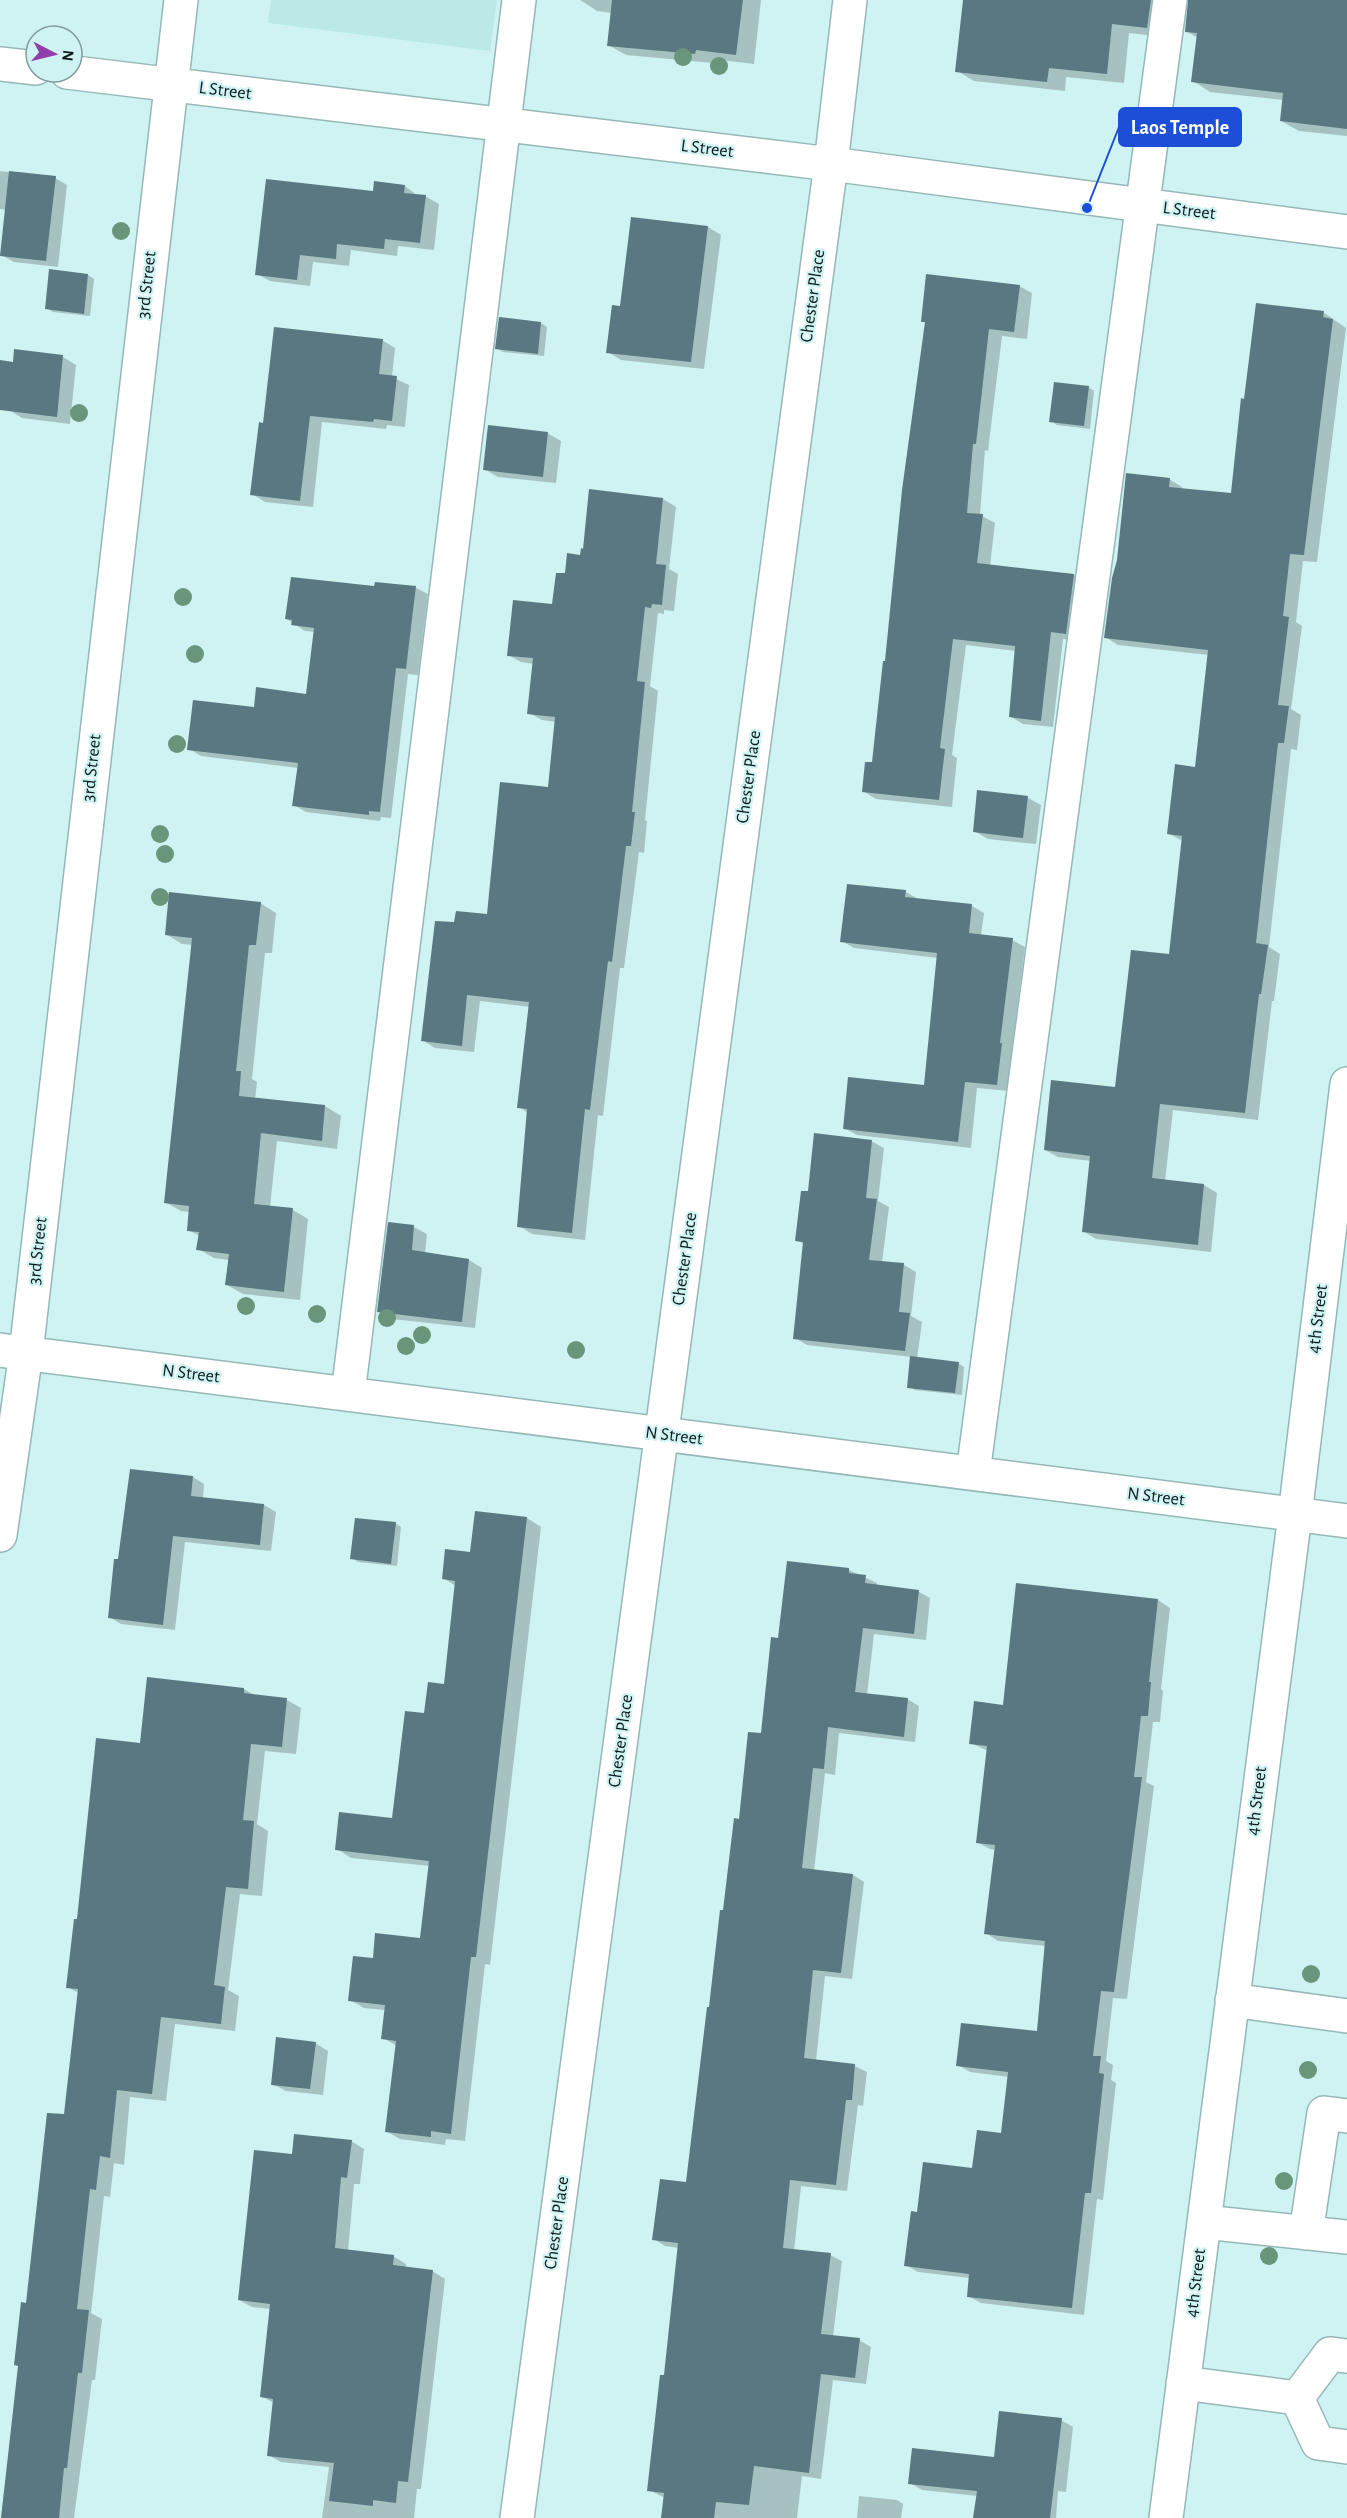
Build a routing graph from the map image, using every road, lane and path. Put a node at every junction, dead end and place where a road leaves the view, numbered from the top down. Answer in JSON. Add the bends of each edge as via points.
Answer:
{"nodes":[{"id":1,"x":181,"y":0,"type":"edge"},
{"id":2,"x":519,"y":0,"type":"edge"},
{"id":3,"x":850,"y":0,"type":"edge"},
{"id":4,"x":1170,"y":0,"type":"edge"},
{"id":5,"x":0,"y":64,"type":"edge"},
{"id":6,"x":24,"y":67,"type":"edge"},
{"id":7,"x":84,"y":74,"type":"edge"},
{"id":8,"x":169,"y":84,"type":"junction"},
{"id":9,"x":504,"y":124,"type":"junction"},
{"id":10,"x":831,"y":164,"type":"junction"},
{"id":11,"x":1144,"y":205,"type":"junction"},
{"id":12,"x":1347,"y":232,"type":"edge"},
{"id":13,"x":1347,"y":1084,"type":"edge"},
{"id":14,"x":13,"y":1352,"type":"edge"},
{"id":15,"x":348,"y":1394,"type":"junction"},
{"id":16,"x":662,"y":1434,"type":"junction"},
{"id":17,"x":973,"y":1473,"type":"junction"},
{"id":18,"x":1295,"y":1515,"type":"junction"},
{"id":19,"x":1347,"y":1521,"type":"edge"},
{"id":20,"x":0,"y":1535,"type":"edge"},
{"id":21,"x":1232,"y":2000,"type":"junction"},
{"id":22,"x":1347,"y":2016,"type":"edge"},
{"id":23,"x":1347,"y":2116,"type":"edge"},
{"id":24,"x":1204,"y":2222,"type":"junction"},
{"id":25,"x":1306,"y":2233,"type":"junction"},
{"id":26,"x":1347,"y":2237,"type":"edge"},
{"id":27,"x":1347,"y":2356,"type":"edge"},
{"id":28,"x":1183,"y":2383,"type":"junction"},
{"id":29,"x":1297,"y":2398,"type":"junction"},
{"id":30,"x":1347,"y":2447,"type":"edge"},
{"id":31,"x":518,"y":2518,"type":"edge"},
{"id":32,"x":1166,"y":2518,"type":"edge"}],
"edges":[{"from":1,"to":8,"type":"street","name":"3rd Street"},
{"from":2,"to":9,"type":"street"},
{"from":3,"to":10,"type":"street","name":"Chester Place"},
{"from":4,"to":11,"type":"street"},
{"from":5,"to":6,"type":"street"},
{"from":7,"to":8,"type":"street","name":"L Street"},
{"from":8,"to":9,"type":"street","name":"L Street"},
{"from":8,"to":14,"type":"street","name":"3rd Street"},
{"from":9,"to":10,"type":"street","name":"L Street"},
{"from":9,"to":15,"type":"street"},
{"from":10,"to":11,"type":"street","name":"L Street"},
{"from":10,"to":16,"type":"street","name":"Chester Place"},
{"from":11,"to":12,"type":"street","name":"L Street"},
{"from":11,"to":17,"type":"street"},
{"from":13,"to":18,"type":"street","name":"4th Street"},
{"from":14,"to":15,"type":"street","name":"N Street"},
{"from":14,"to":20,"type":"street","name":"3rd Street"},
{"from":15,"to":16,"type":"street","name":"N Street"},
{"from":16,"to":17,"type":"street","name":"N Street"},
{"from":16,"to":31,"type":"street","name":"Chester Place"},
{"from":17,"to":18,"type":"street","name":"N Street"},
{"from":18,"to":19,"type":"street","name":"N Street"},
{"from":18,"to":21,"type":"street","name":"4th Street"},
{"from":21,"to":22,"type":"street"},
{"from":21,"to":24,"type":"street","name":"4th Street"},
{"from":23,"to":25,"type":"street","via":[[1324,2113]]},
{"from":24,"to":25,"type":"street"},
{"from":24,"to":28,"type":"street","name":"4th Street"},
{"from":25,"to":26,"type":"street"},
{"from":27,"to":29,"type":"street","via":[[1330,2354]]},
{"from":28,"to":29,"type":"street"},
{"from":28,"to":32,"type":"street","name":"4th Street"},
{"from":29,"to":30,"type":"street","via":[[1318,2443]]}]}
